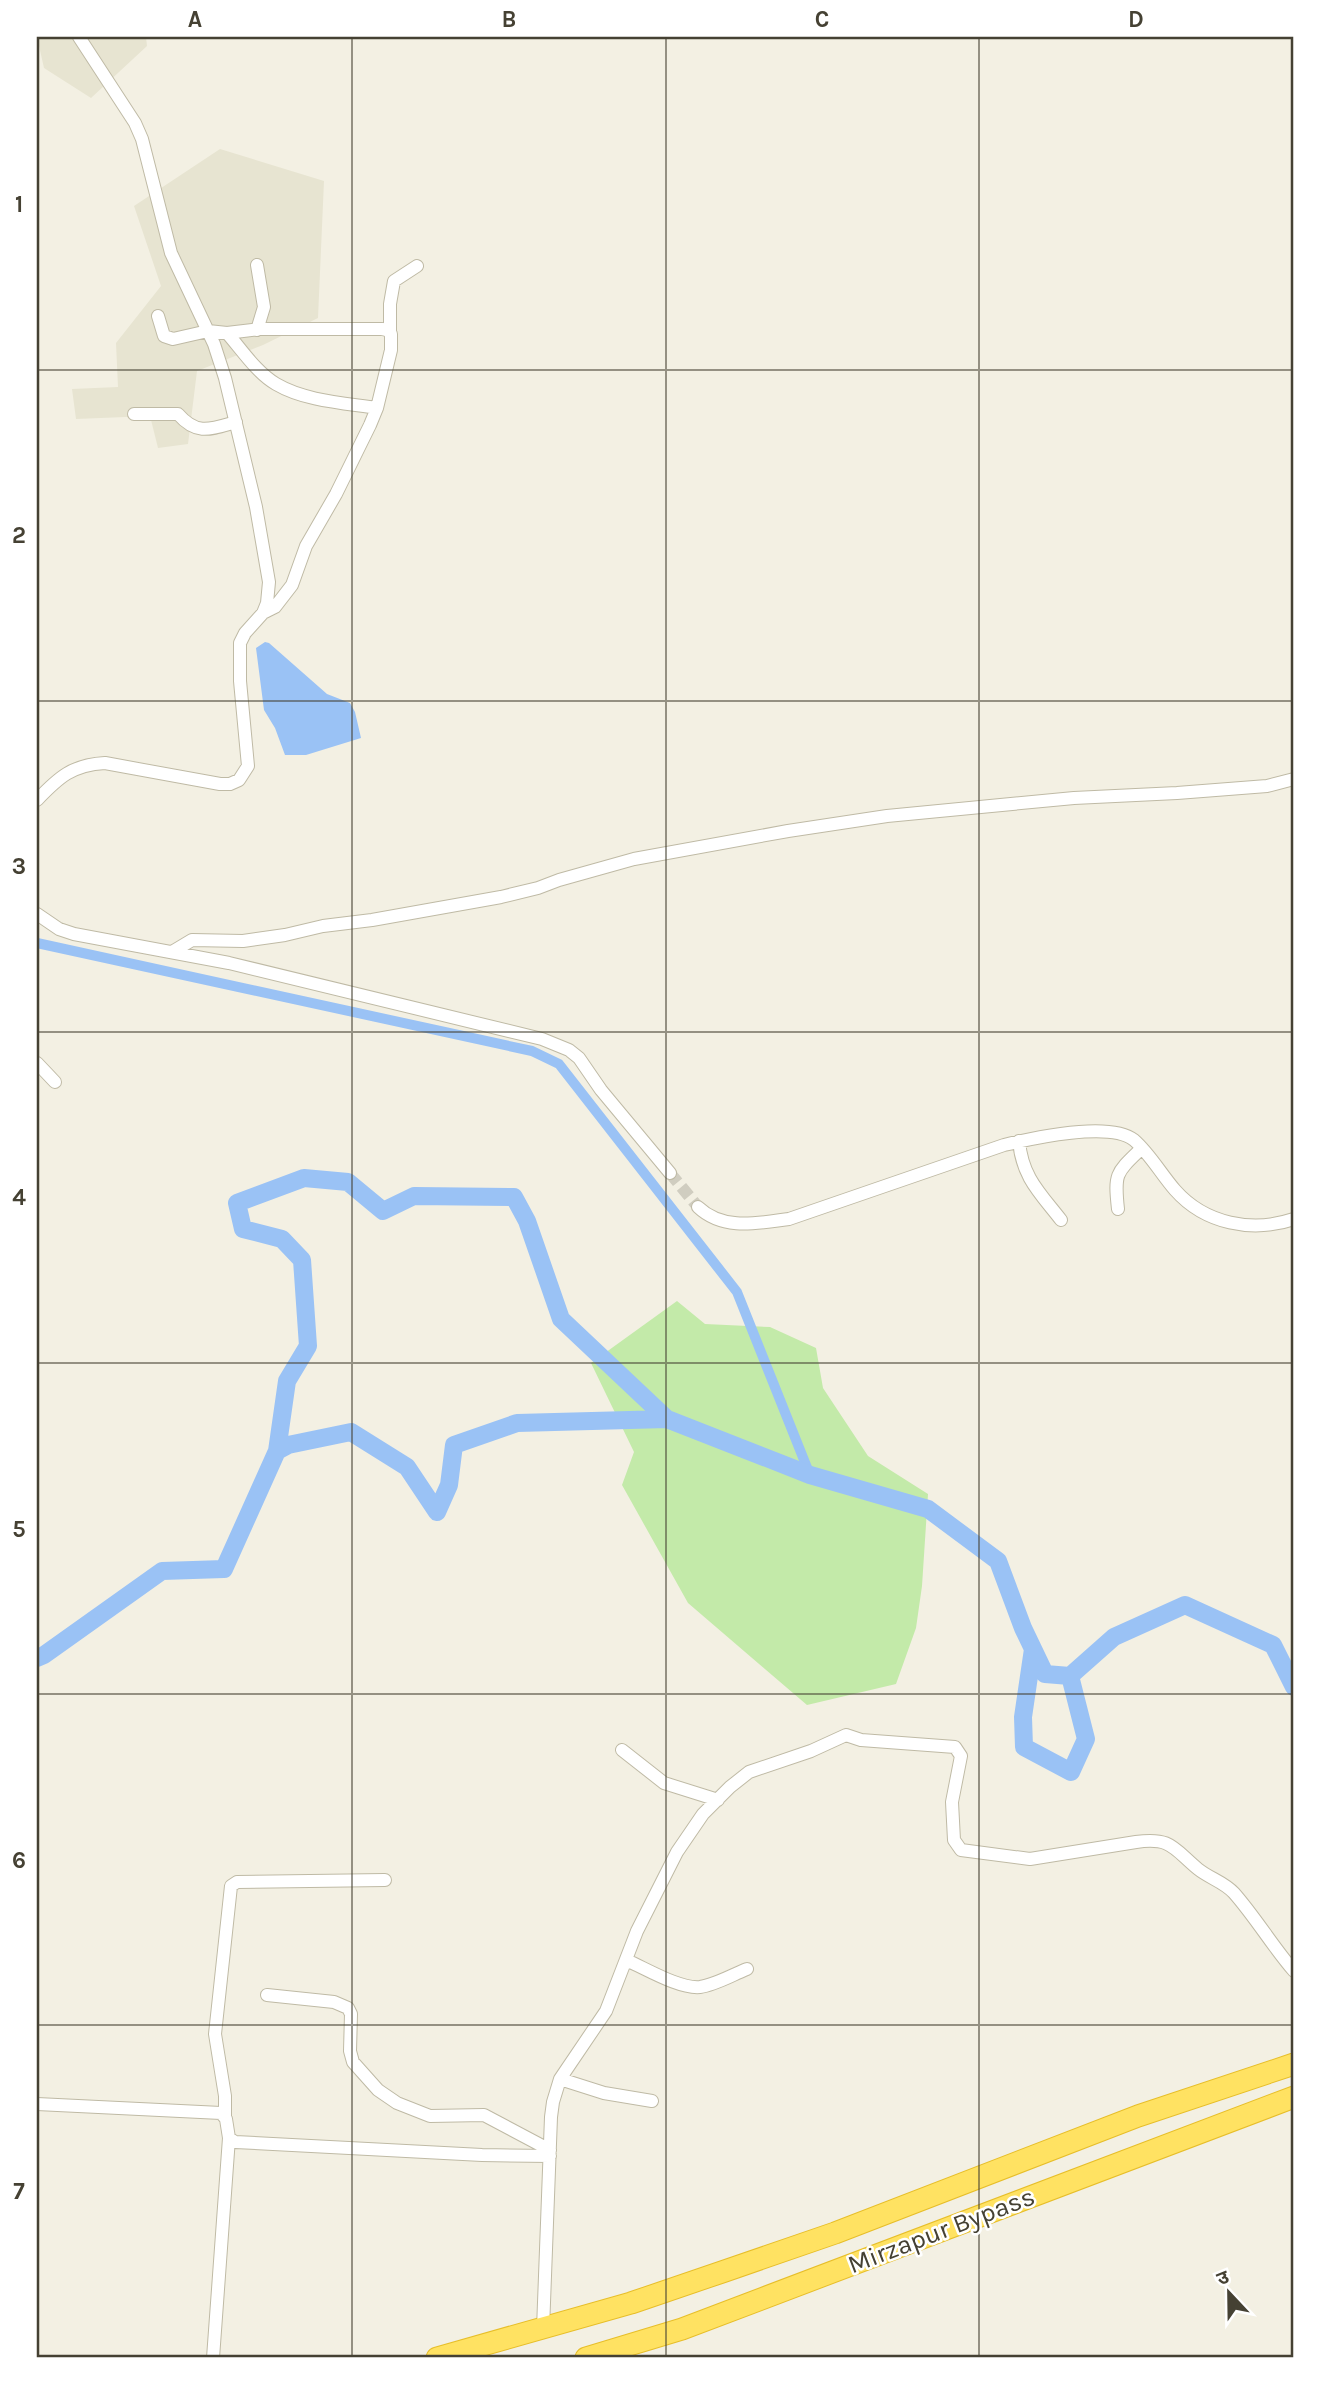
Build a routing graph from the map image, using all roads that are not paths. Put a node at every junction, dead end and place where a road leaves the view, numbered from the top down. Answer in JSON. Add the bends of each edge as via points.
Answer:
{"nodes":[{"id":1,"x":79,"y":37,"type":"edge"},
{"id":2,"x":257,"y":265,"type":"dead end"},
{"id":3,"x":416,"y":266,"type":"dead end"},
{"id":4,"x":158,"y":316,"type":"dead end"},
{"id":5,"x":257,"y":330,"type":"junction"},
{"id":6,"x":208,"y":331,"type":"junction"},
{"id":7,"x":227,"y":332,"type":"junction"},
{"id":8,"x":390,"y":332,"type":"junction"},
{"id":9,"x":377,"y":408,"type":"junction"},
{"id":10,"x":134,"y":414,"type":"dead end"},
{"id":11,"x":236,"y":422,"type":"junction"},
{"id":12,"x":263,"y":613,"type":"junction"},
{"id":13,"x":1294,"y":779,"type":"edge"},
{"id":14,"x":37,"y":800,"type":"edge"},
{"id":15,"x":37,"y":914,"type":"edge"},
{"id":16,"x":172,"y":952,"type":"junction"},
{"id":17,"x":37,"y":1063,"type":"edge"},
{"id":18,"x":55,"y":1082,"type":"dead end"},
{"id":19,"x":1019,"y":1141,"type":"junction"},
{"id":20,"x":1142,"y":1148,"type":"junction"},
{"id":21,"x":670,"y":1173,"type":"tunnel mouth"},
{"id":22,"x":698,"y":1207,"type":"tunnel mouth"},
{"id":23,"x":1118,"y":1209,"type":"dead end"},
{"id":24,"x":1294,"y":1219,"type":"edge"},
{"id":25,"x":1061,"y":1220,"type":"dead end"},
{"id":26,"x":622,"y":1750,"type":"dead end"},
{"id":27,"x":718,"y":1800,"type":"junction"},
{"id":28,"x":385,"y":1880,"type":"dead end"},
{"id":29,"x":626,"y":1960,"type":"junction"},
{"id":30,"x":747,"y":1969,"type":"dead end"},
{"id":31,"x":1294,"y":1972,"type":"edge"},
{"id":32,"x":267,"y":1995,"type":"dead end"},
{"id":33,"x":1294,"y":2064,"type":"edge"},
{"id":34,"x":560,"y":2079,"type":"junction"},
{"id":35,"x":1294,"y":2096,"type":"edge"},
{"id":36,"x":652,"y":2101,"type":"dead end"},
{"id":37,"x":37,"y":2104,"type":"edge"},
{"id":38,"x":225,"y":2116,"type":"junction"},
{"id":39,"x":229,"y":2138,"type":"junction"},
{"id":40,"x":550,"y":2153,"type":"junction"},
{"id":41,"x":543,"y":2329,"type":"junction"},
{"id":42,"x":213,"y":2358,"type":"edge"},
{"id":43,"x":437,"y":2358,"type":"edge"},
{"id":44,"x":586,"y":2358,"type":"edge"}],
"edges":[{"from":1,"to":6,"type":"street","via":[[135,123],[171,253]]},
{"from":2,"to":5,"type":"street","via":[[264,307]]},
{"from":3,"to":8,"type":"street","via":[[394,281]]},
{"from":4,"to":6,"type":"street","via":[[168,338]]},
{"from":5,"to":7,"type":"street"},
{"from":5,"to":8,"type":"street"},
{"from":6,"to":7,"type":"street"},
{"from":6,"to":11,"type":"street"},
{"from":7,"to":9,"type":"street","via":[[276,383],[319,399]]},
{"from":8,"to":9,"type":"street","via":[[391,350]]},
{"from":9,"to":12,"type":"street","via":[[306,546],[292,585],[275,607]]},
{"from":10,"to":11,"type":"street","via":[[178,414],[200,429]]},
{"from":11,"to":12,"type":"street","via":[[269,582]]},
{"from":12,"to":14,"type":"street","via":[[240,643],[248,766],[239,780],[220,784],[90,764],[65,773]]},
{"from":13,"to":16,"type":"street","via":[[1267,786],[887,816],[788,831],[634,859],[501,897],[243,941],[192,940]]},
{"from":15,"to":16,"type":"street","via":[[74,934]]},
{"from":16,"to":21,"type":"street","via":[[542,1039],[569,1050]]},
{"from":17,"to":18,"type":"street"},
{"from":19,"to":20,"type":"street","via":[[1108,1132],[1128,1135]]},
{"from":19,"to":22,"type":"street","via":[[789,1219],[726,1223]]},
{"from":19,"to":25,"type":"street","via":[[1023,1168]]},
{"from":20,"to":23,"type":"street","via":[[1117,1175]]},
{"from":20,"to":24,"type":"street","via":[[1176,1191],[1209,1216],[1254,1226]]},
{"from":26,"to":27,"type":"street","via":[[664,1783]]},
{"from":27,"to":29,"type":"street","via":[[677,1852]]},
{"from":27,"to":31,"type":"street","via":[[749,1772],[846,1735],[955,1747],[961,1756],[953,1802],[954,1840],[961,1850],[1030,1859],[1151,1840],[1165,1842],[1234,1893]]},
{"from":28,"to":38,"type":"street","via":[[237,1882],[231,1886],[215,2034]]},
{"from":29,"to":30,"type":"street","via":[[694,1987]]},
{"from":29,"to":34,"type":"street","via":[[606,2011]]},
{"from":32,"to":40,"type":"street","via":[[342,2004],[351,2014],[353,2062],[397,2103],[430,2116],[484,2115]]},
{"from":33,"to":41,"type":"highway","via":[[1138,2116],[835,2233]]},
{"from":34,"to":36,"type":"street"},
{"from":34,"to":40,"type":"street","via":[[553,2102]]},
{"from":35,"to":44,"type":"highway","name":"Mirzapur Bypass","via":[[682,2329]]},
{"from":37,"to":38,"type":"street"},
{"from":38,"to":39,"type":"street"},
{"from":39,"to":40,"type":"street","via":[[248,2143],[482,2155]]},
{"from":39,"to":42,"type":"street"},
{"from":40,"to":41,"type":"street"},
{"from":41,"to":43,"type":"highway"}]}
